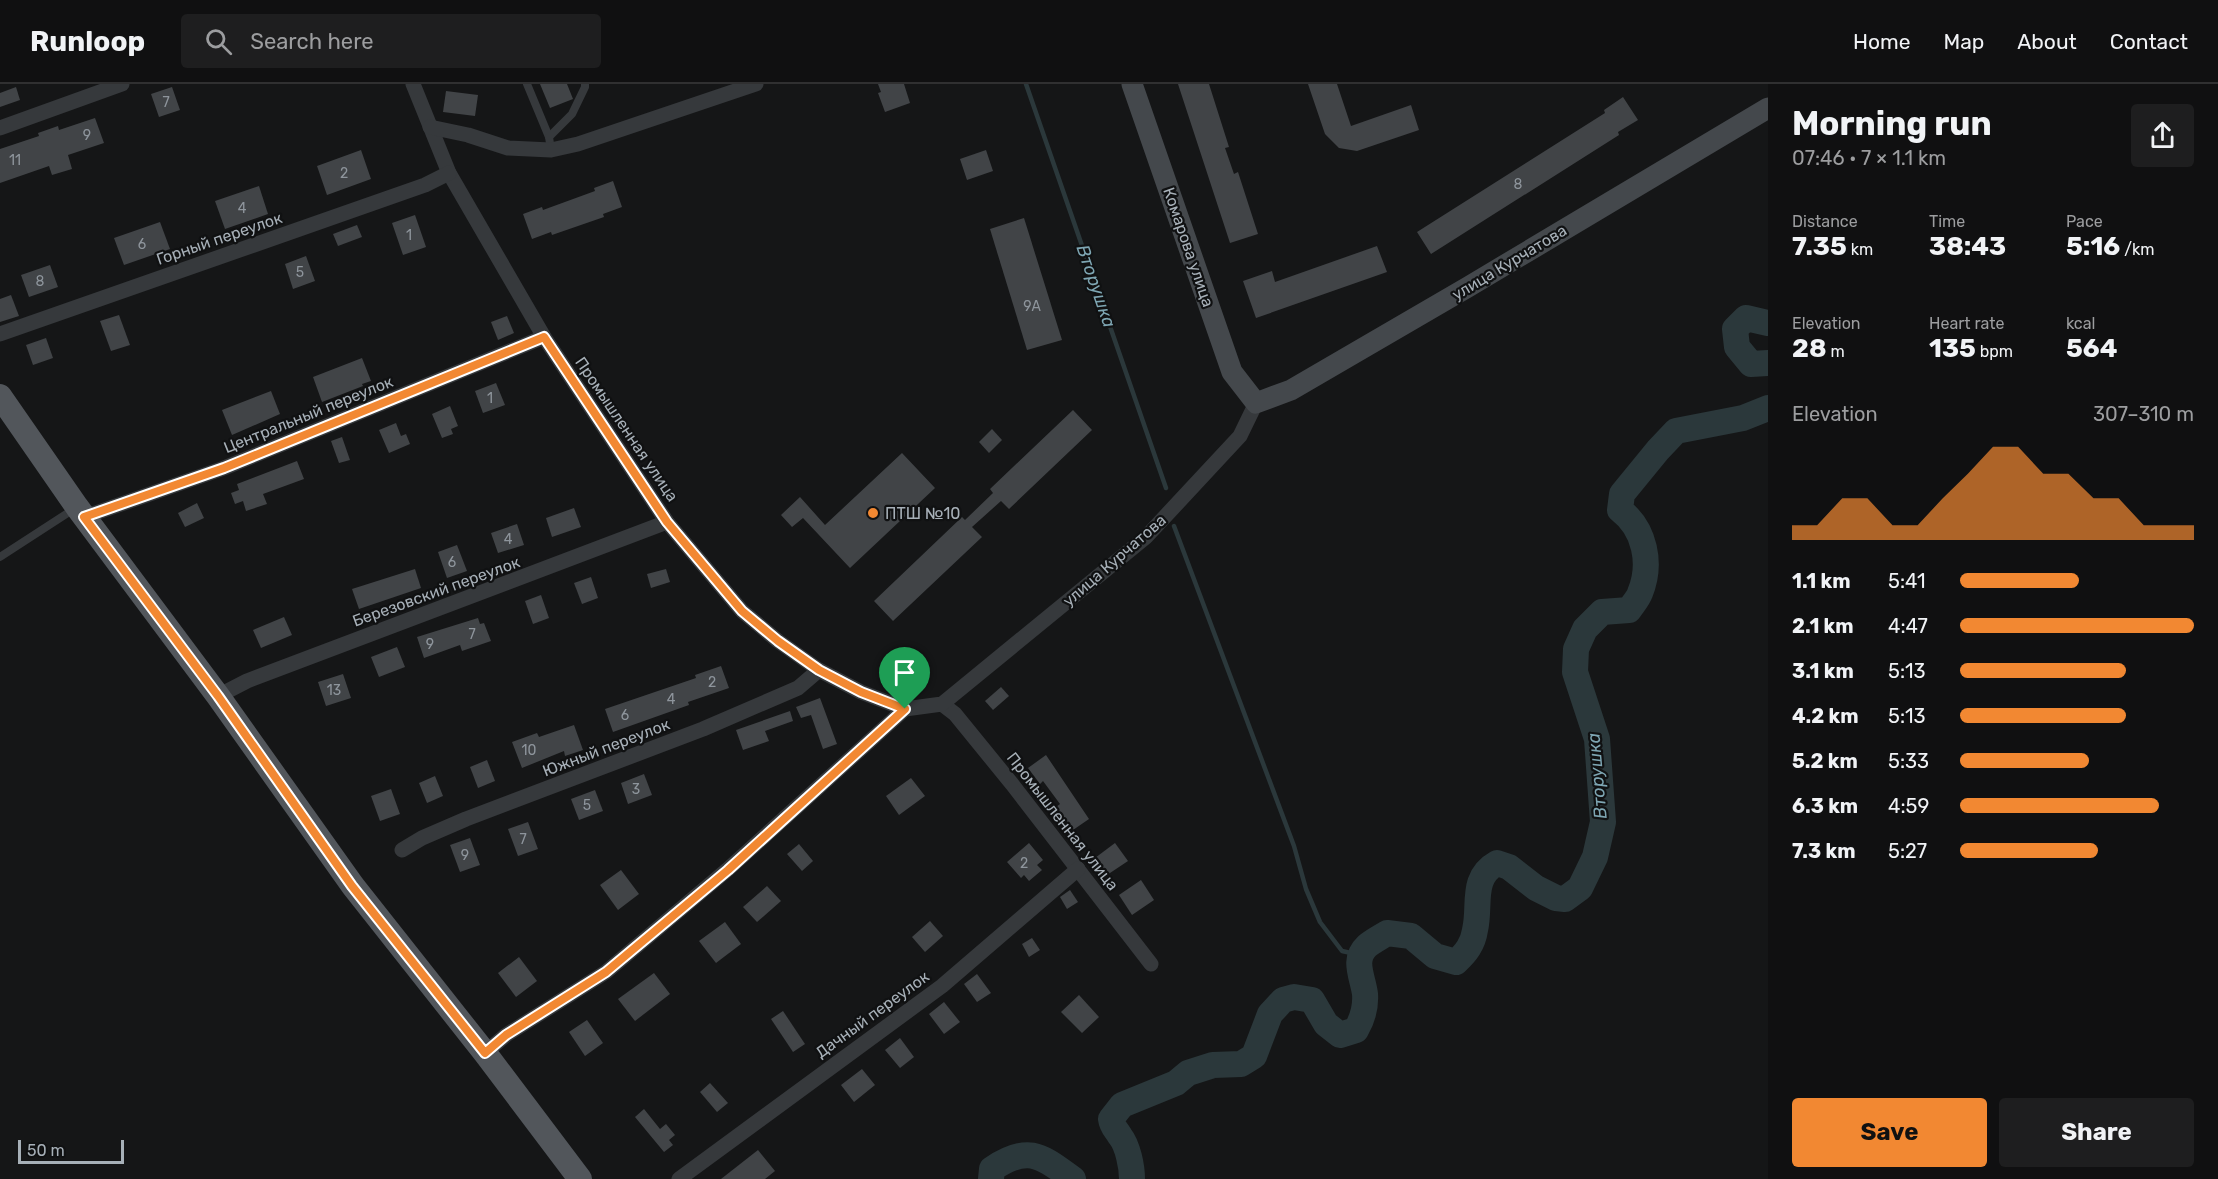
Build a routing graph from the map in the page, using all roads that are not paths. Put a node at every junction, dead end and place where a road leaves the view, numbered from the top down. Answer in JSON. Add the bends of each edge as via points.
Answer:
{"nodes":[{"id":1,"x":122,"y":84,"type":"edge"},
{"id":2,"x":413,"y":84,"type":"edge"},
{"id":3,"x":527,"y":84,"type":"edge"},
{"id":4,"x":585,"y":84,"type":"edge"},
{"id":5,"x":756,"y":84,"type":"edge"},
{"id":6,"x":1132,"y":84,"type":"edge"},
{"id":7,"x":1768,"y":108,"type":"edge"},
{"id":8,"x":0,"y":128,"type":"edge"},
{"id":9,"x":430,"y":128,"type":"junction"},
{"id":10,"x":550,"y":143,"type":"junction"},
{"id":11,"x":449,"y":173,"type":"junction"},
{"id":12,"x":0,"y":334,"type":"edge"},
{"id":13,"x":544,"y":337,"type":"junction"},
{"id":14,"x":0,"y":396,"type":"edge"},
{"id":15,"x":1256,"y":403,"type":"junction"},
{"id":16,"x":80,"y":512,"type":"junction"},
{"id":17,"x":667,"y":522,"type":"junction"},
{"id":18,"x":0,"y":557,"type":"edge"},
{"id":19,"x":819,"y":670,"type":"junction"},
{"id":20,"x":218,"y":696,"type":"junction"},
{"id":21,"x":942,"y":704,"type":"junction"},
{"id":22,"x":905,"y":709,"type":"junction"},
{"id":23,"x":402,"y":850,"type":"dead end"},
{"id":24,"x":1078,"y":869,"type":"junction"},
{"id":25,"x":1151,"y":964,"type":"dead end"},
{"id":26,"x":485,"y":1053,"type":"junction"},
{"id":27,"x":580,"y":1179,"type":"edge"},
{"id":28,"x":679,"y":1179,"type":"edge"}],
"edges":[{"from":1,"to":8,"type":"street"},
{"from":2,"to":9,"type":"street","name":"Промышленная улица"},
{"from":3,"to":10,"type":"lane"},
{"from":4,"to":10,"type":"lane","via":[[572,114]]},
{"from":5,"to":10,"type":"street","via":[[578,144]]},
{"from":6,"to":15,"type":"street","name":"Комарова улица","via":[[1232,372]]},
{"from":7,"to":15,"type":"street","name":"улица Курчатова","via":[[1291,390]]},
{"from":9,"to":10,"type":"street","via":[[508,148]]},
{"from":9,"to":11,"type":"street","name":"Промышленная улица"},
{"from":11,"to":12,"type":"street","name":"Горный переулок","via":[[425,185]]},
{"from":11,"to":13,"type":"street","name":"Промышленная улица"},
{"from":13,"to":16,"type":"street","name":"Центральный переулок","via":[[224,468]]},
{"from":13,"to":17,"type":"street","name":"Промышленная улица"},
{"from":14,"to":16,"type":"main road"},
{"from":15,"to":21,"type":"street","name":"улица Курчатова","via":[[1240,436],[1146,537]]},
{"from":16,"to":18,"type":"lane"},
{"from":16,"to":20,"type":"main road"},
{"from":17,"to":19,"type":"street","name":"Промышленная улица","via":[[742,611]]},
{"from":17,"to":20,"type":"street","name":"Березовский переулок","via":[[247,681]]},
{"from":19,"to":22,"type":"street","name":"Промышленная улица"},
{"from":19,"to":23,"type":"street","name":"Южный переулок","via":[[798,688],[703,729],[466,819]]},
{"from":20,"to":26,"type":"main road","via":[[352,886]]},
{"from":21,"to":22,"type":"street"},
{"from":21,"to":24,"type":"street","name":"Промышленная улица","via":[[955,714]]},
{"from":22,"to":26,"type":"street","via":[[728,870],[606,972],[506,1035]]},
{"from":24,"to":25,"type":"street","name":"Промышленная улица"},
{"from":24,"to":28,"type":"street","name":"Дачный переулок","via":[[942,986]]},
{"from":26,"to":27,"type":"main road"}]}
